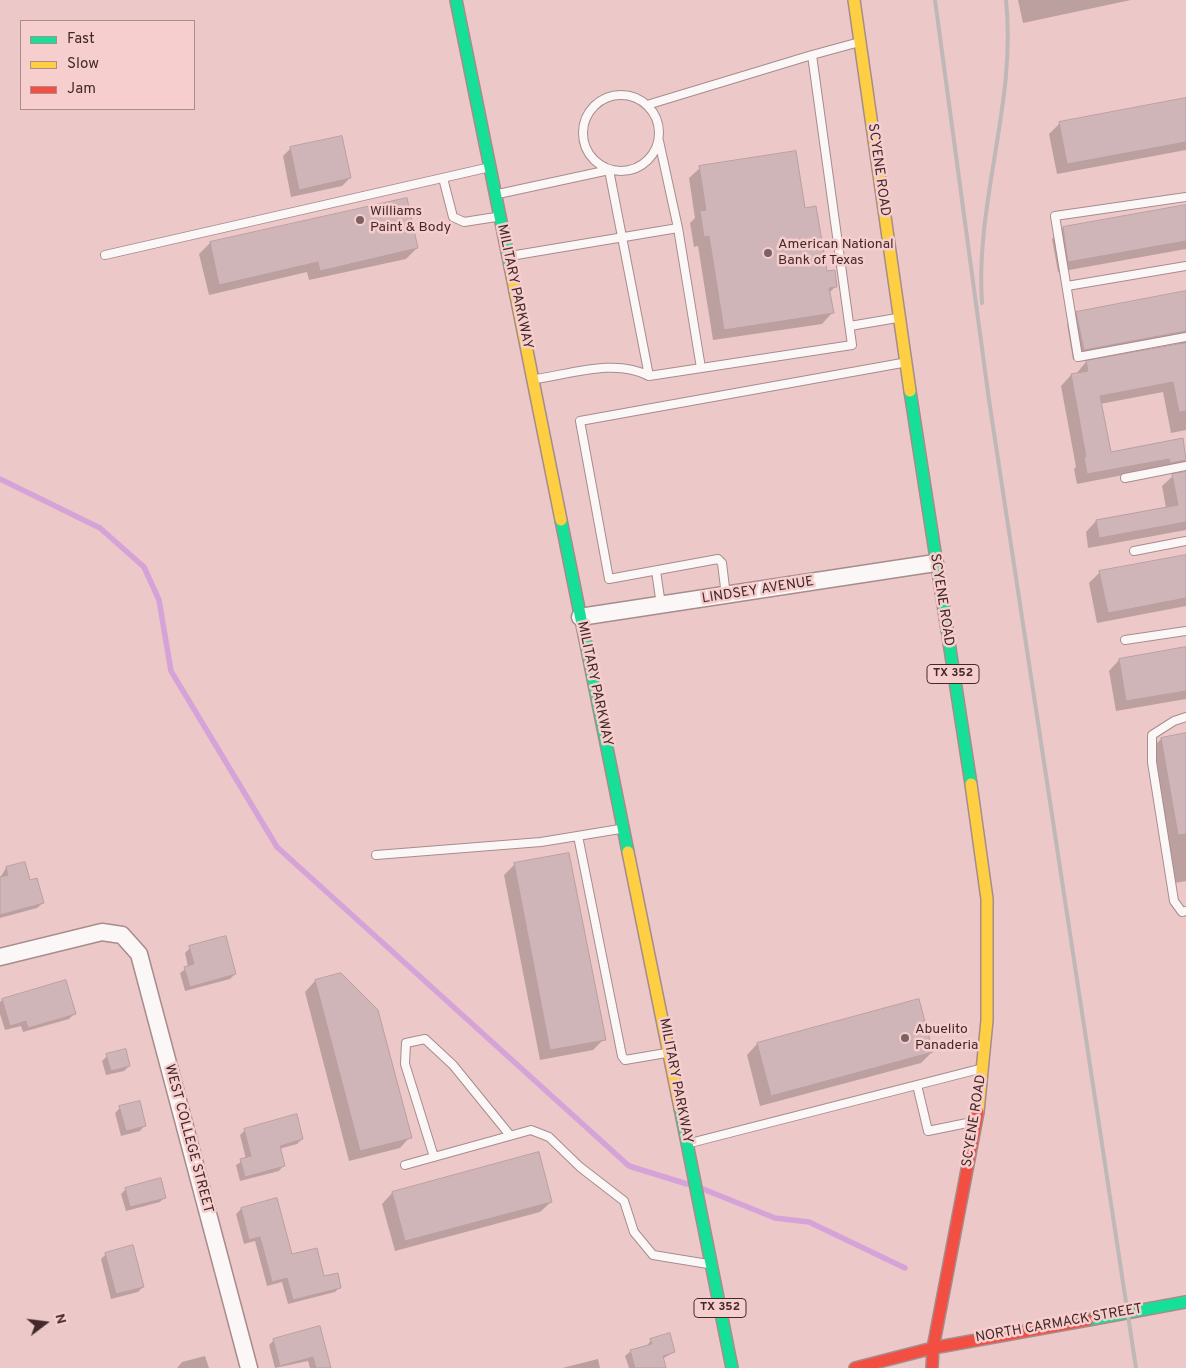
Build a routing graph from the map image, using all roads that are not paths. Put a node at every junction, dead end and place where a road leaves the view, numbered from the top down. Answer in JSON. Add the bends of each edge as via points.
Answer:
{"nodes":[{"id":1,"x":456,"y":0,"type":"edge"},
{"id":2,"x":854,"y":0,"type":"edge"},
{"id":3,"x":859,"y":43,"type":"junction"},
{"id":4,"x":812,"y":55,"type":"junction"},
{"id":5,"x":647,"y":105,"type":"junction"},
{"id":6,"x":659,"y":139,"type":"junction"},
{"id":7,"x":490,"y":167,"type":"junction"},
{"id":8,"x":609,"y":170,"type":"junction"},
{"id":9,"x":443,"y":178,"type":"junction"},
{"id":10,"x":496,"y":195,"type":"junction"},
{"id":11,"x":1186,"y":196,"type":"edge"},
{"id":12,"x":500,"y":216,"type":"junction"},
{"id":13,"x":678,"y":228,"type":"junction"},
{"id":14,"x":622,"y":237,"type":"junction"},
{"id":15,"x":105,"y":255,"type":"dead end"},
{"id":16,"x":508,"y":256,"type":"junction"},
{"id":17,"x":1186,"y":266,"type":"edge"},
{"id":18,"x":1067,"y":286,"type":"junction"},
{"id":19,"x":900,"y":317,"type":"junction"},
{"id":20,"x":850,"y":326,"type":"junction"},
{"id":21,"x":1186,"y":337,"type":"edge"},
{"id":22,"x":906,"y":362,"type":"junction"},
{"id":23,"x":701,"y":368,"type":"junction"},
{"id":24,"x":649,"y":376,"type":"junction"},
{"id":25,"x":533,"y":380,"type":"junction"},
{"id":26,"x":1186,"y":466,"type":"edge"},
{"id":27,"x":1125,"y":478,"type":"dead end"},
{"id":28,"x":1186,"y":541,"type":"edge"},
{"id":29,"x":1134,"y":550,"type":"dead end"},
{"id":30,"x":935,"y":563,"type":"junction"},
{"id":31,"x":656,"y":571,"type":"junction"},
{"id":32,"x":726,"y":596,"type":"junction"},
{"id":33,"x":660,"y":605,"type":"junction"},
{"id":34,"x":580,"y":617,"type":"junction"},
{"id":35,"x":1186,"y":631,"type":"edge"},
{"id":36,"x":1125,"y":640,"type":"dead end"},
{"id":37,"x":1186,"y":717,"type":"edge"},
{"id":38,"x":624,"y":828,"type":"junction"},
{"id":39,"x":578,"y":836,"type":"junction"},
{"id":40,"x":376,"y":855,"type":"dead end"},
{"id":41,"x":1186,"y":911,"type":"edge"},
{"id":42,"x":0,"y":957,"type":"edge"},
{"id":43,"x":670,"y":1052,"type":"junction"},
{"id":44,"x":983,"y":1068,"type":"junction"},
{"id":45,"x":917,"y":1085,"type":"junction"},
{"id":46,"x":976,"y":1122,"type":"junction"},
{"id":47,"x":510,"y":1134,"type":"junction"},
{"id":48,"x":688,"y":1143,"type":"junction"},
{"id":49,"x":434,"y":1157,"type":"junction"},
{"id":50,"x":405,"y":1165,"type":"dead end"},
{"id":51,"x":712,"y":1265,"type":"junction"},
{"id":52,"x":1186,"y":1302,"type":"edge"},
{"id":53,"x":933,"y":1348,"type":"junction"},
{"id":54,"x":249,"y":1368,"type":"edge"},
{"id":55,"x":732,"y":1368,"type":"edge"},
{"id":56,"x":855,"y":1368,"type":"edge"},
{"id":57,"x":932,"y":1368,"type":"edge"}],
"edges":[{"from":1,"to":7,"type":"main road","name":"MILITARY PARKWAY","number":"TX 352"},
{"from":2,"to":3,"type":"main road","name":"SCYENE ROAD","number":"TX 352"},
{"from":3,"to":4,"type":"lane"},
{"from":3,"to":19,"type":"main road","name":"SCYENE ROAD","number":"TX 352"},
{"from":4,"to":5,"type":"lane"},
{"from":4,"to":20,"type":"lane"},
{"from":5,"to":6,"type":"lane","via":[[659,125]]},
{"from":5,"to":8,"type":"lane","via":[[626,94],[614,94],[603,98],[586,115],[582,127],[588,153]]},
{"from":6,"to":8,"type":"lane","via":[[646,162],[635,169]]},
{"from":6,"to":13,"type":"lane"},
{"from":7,"to":9,"type":"lane"},
{"from":7,"to":10,"type":"main road","name":"MILITARY PARKWAY","number":"TX 352"},
{"from":8,"to":10,"type":"lane"},
{"from":8,"to":14,"type":"lane"},
{"from":9,"to":12,"type":"lane","via":[[453,218],[464,222]]},
{"from":9,"to":15,"type":"lane"},
{"from":10,"to":12,"type":"main road","name":"MILITARY PARKWAY","number":"TX 352"},
{"from":11,"to":18,"type":"lane","via":[[1055,216]]},
{"from":12,"to":16,"type":"main road","name":"MILITARY PARKWAY","number":"TX 352"},
{"from":13,"to":14,"type":"lane"},
{"from":13,"to":23,"type":"lane"},
{"from":14,"to":16,"type":"lane"},
{"from":14,"to":24,"type":"lane"},
{"from":16,"to":25,"type":"main road","name":"MILITARY PARKWAY","number":"TX 352"},
{"from":17,"to":18,"type":"lane"},
{"from":18,"to":21,"type":"lane","via":[[1078,357]]},
{"from":19,"to":20,"type":"lane"},
{"from":19,"to":22,"type":"main road","name":"SCYENE ROAD","number":"TX 352"},
{"from":20,"to":23,"type":"lane","via":[[852,345]]},
{"from":22,"to":30,"type":"main road","name":"SCYENE ROAD","number":"TX 352"},
{"from":22,"to":31,"type":"lane","via":[[580,421],[608,576],[612,580]]},
{"from":23,"to":24,"type":"lane"},
{"from":24,"to":25,"type":"lane","via":[[637,370],[610,368]]},
{"from":25,"to":34,"type":"main road","name":"MILITARY PARKWAY","number":"TX 352"},
{"from":26,"to":27,"type":"lane"},
{"from":28,"to":29,"type":"lane"},
{"from":30,"to":32,"type":"street","name":"LINDSEY AVENUE"},
{"from":30,"to":44,"type":"main road","name":"SCYENE ROAD","number":"TX 352","via":[[978,824],[987,899],[987,1020]]},
{"from":31,"to":32,"type":"lane","via":[[718,559],[722,563]]},
{"from":31,"to":33,"type":"lane"},
{"from":32,"to":33,"type":"street","name":"LINDSEY AVENUE"},
{"from":33,"to":34,"type":"street","name":"LINDSEY AVENUE"},
{"from":34,"to":38,"type":"main road","name":"MILITARY PARKWAY","number":"TX 352"},
{"from":35,"to":36,"type":"lane"},
{"from":37,"to":41,"type":"lane","via":[[1152,735],[1152,762],[1174,901],[1182,912]]},
{"from":38,"to":39,"type":"lane"},
{"from":38,"to":43,"type":"main road","name":"MILITARY PARKWAY","number":"TX 352"},
{"from":39,"to":40,"type":"lane"},
{"from":39,"to":43,"type":"lane","via":[[622,1056],[625,1060]]},
{"from":42,"to":54,"type":"street","name":"WEST COLLEGE STREET","via":[[102,932],[122,935],[139,954]]},
{"from":43,"to":48,"type":"main road","name":"MILITARY PARKWAY","number":"TX 352"},
{"from":44,"to":45,"type":"lane"},
{"from":44,"to":46,"type":"main road","name":"SCYENE ROAD","number":"TX 352"},
{"from":45,"to":46,"type":"lane","via":[[928,1131]]},
{"from":45,"to":48,"type":"lane"},
{"from":46,"to":53,"type":"main road","name":"SCYENE ROAD","number":"TX 352"},
{"from":47,"to":49,"type":"lane"},
{"from":47,"to":49,"type":"lane","via":[[453,1065],[425,1040],[406,1044],[406,1064]]},
{"from":47,"to":51,"type":"lane","via":[[531,1130],[548,1138],[624,1201],[634,1232],[653,1255]]},
{"from":48,"to":51,"type":"main road","name":"MILITARY PARKWAY","number":"TX 352"},
{"from":49,"to":50,"type":"lane"},
{"from":51,"to":55,"type":"main road","name":"MILITARY PARKWAY","number":"TX 352"},
{"from":52,"to":53,"type":"main road","name":"NORTH CARMACK STREET"},
{"from":53,"to":56,"type":"main road","name":"NORTH CARMACK STREET"},
{"from":53,"to":57,"type":"main road","number":"TX 352"}]}
